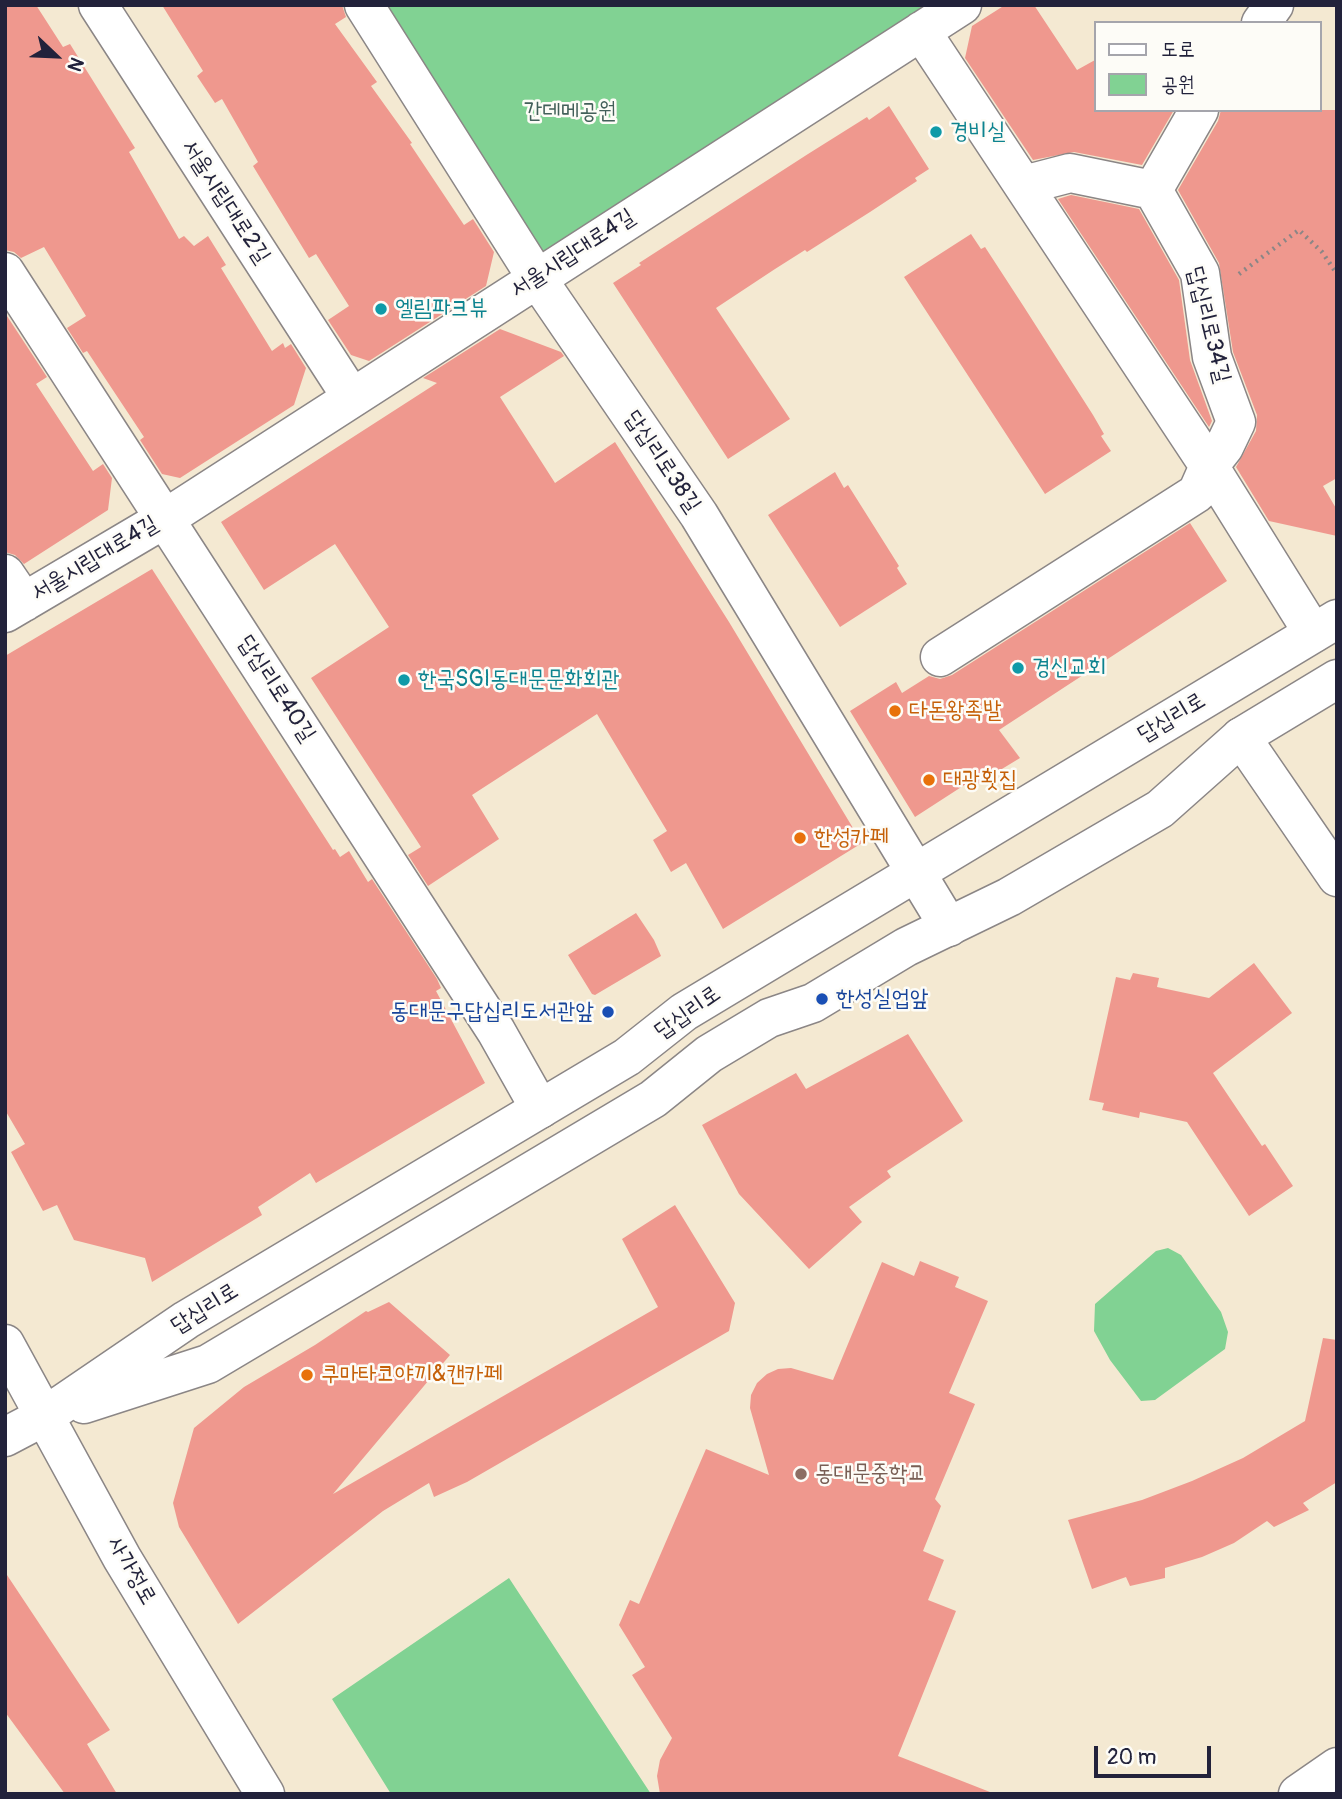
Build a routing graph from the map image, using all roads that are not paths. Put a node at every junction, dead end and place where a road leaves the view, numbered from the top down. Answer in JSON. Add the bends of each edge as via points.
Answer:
{"nodes":[{"id":1,"x":98,"y":5,"type":"edge"},
{"id":2,"x":364,"y":5,"type":"edge"},
{"id":3,"x":962,"y":5,"type":"edge"},
{"id":4,"x":1274,"y":5,"type":"edge"},
{"id":5,"x":1262,"y":21,"type":"edge"},
{"id":6,"x":921,"y":31,"type":"junction"},
{"id":7,"x":1198,"y":112,"type":"edge"},
{"id":8,"x":1024,"y":186,"type":"junction"},
{"id":9,"x":1153,"y":190,"type":"junction"},
{"id":10,"x":5,"y":272,"type":"edge"},
{"id":11,"x":536,"y":278,"type":"junction"},
{"id":12,"x":352,"y":398,"type":"junction"},
{"id":13,"x":1209,"y":466,"type":"junction"},
{"id":14,"x":166,"y":517,"type":"junction"},
{"id":15,"x":11,"y":596,"type":"edge"},
{"id":16,"x":1325,"y":626,"type":"edge"},
{"id":17,"x":940,"y":657,"type":"dead end"},
{"id":18,"x":1337,"y":679,"type":"edge"},
{"id":19,"x":1241,"y":737,"type":"junction"},
{"id":20,"x":915,"y":872,"type":"junction"},
{"id":21,"x":1337,"y":877,"type":"edge"},
{"id":22,"x":949,"y":927,"type":"junction"},
{"id":23,"x":540,"y":1109,"type":"junction"},
{"id":24,"x":5,"y":1344,"type":"edge"},
{"id":25,"x":45,"y":1416,"type":"junction"},
{"id":26,"x":5,"y":1437,"type":"edge"},
{"id":27,"x":1337,"y":1767,"type":"edge"},
{"id":28,"x":265,"y":1794,"type":"edge"},
{"id":29,"x":1298,"y":1794,"type":"edge"}],
"edges":[{"from":1,"to":12,"type":"street","name":"서울시립대로2길"},
{"from":2,"to":11,"type":"street","name":"답십리로38길"},
{"from":3,"to":6,"type":"street","name":"서울시립대로4길"},
{"from":4,"to":5,"type":"street"},
{"from":6,"to":8,"type":"street"},
{"from":6,"to":11,"type":"street","name":"서울시립대로4길"},
{"from":7,"to":9,"type":"street"},
{"from":8,"to":9,"type":"street","via":[[1070,173]]},
{"from":8,"to":13,"type":"street"},
{"from":9,"to":13,"type":"street","name":"답십리로34길","via":[[1200,273],[1212,357],[1236,422]]},
{"from":10,"to":14,"type":"street","name":"답십리로40길"},
{"from":11,"to":12,"type":"street","name":"서울시립대로4길"},
{"from":11,"to":20,"type":"street","name":"답십리로38길","via":[[699,515]]},
{"from":12,"to":14,"type":"street","name":"서울시립대로4길"},
{"from":13,"to":16,"type":"street"},
{"from":13,"to":17,"type":"street","via":[[1197,493]]},
{"from":14,"to":15,"type":"street","name":"서울시립대로4길"},
{"from":14,"to":23,"type":"street","name":"답십리로40길","via":[[496,1031]]},
{"from":16,"to":20,"type":"street","name":"답십리로"},
{"from":18,"to":19,"type":"street","name":"답십리로"},
{"from":19,"to":21,"type":"street"},
{"from":19,"to":22,"type":"street","name":"답십리로","via":[[1160,809]]},
{"from":20,"to":22,"type":"street","name":"답십리로38길"},
{"from":20,"to":23,"type":"street","name":"답십리로","via":[[684,1012],[627,1058]]},
{"from":22,"to":25,"type":"street","name":"답십리로","via":[[906,947],[813,1003],[769,1018],[709,1054],[653,1099],[208,1364]]},
{"from":23,"to":25,"type":"street","name":"답십리로","via":[[186,1320]]},
{"from":24,"to":25,"type":"street","name":"사가정로"},
{"from":25,"to":26,"type":"street","name":"답십리로"},
{"from":25,"to":28,"type":"street","name":"사가정로","via":[[122,1558]]},
{"from":27,"to":29,"type":"street"}]}
